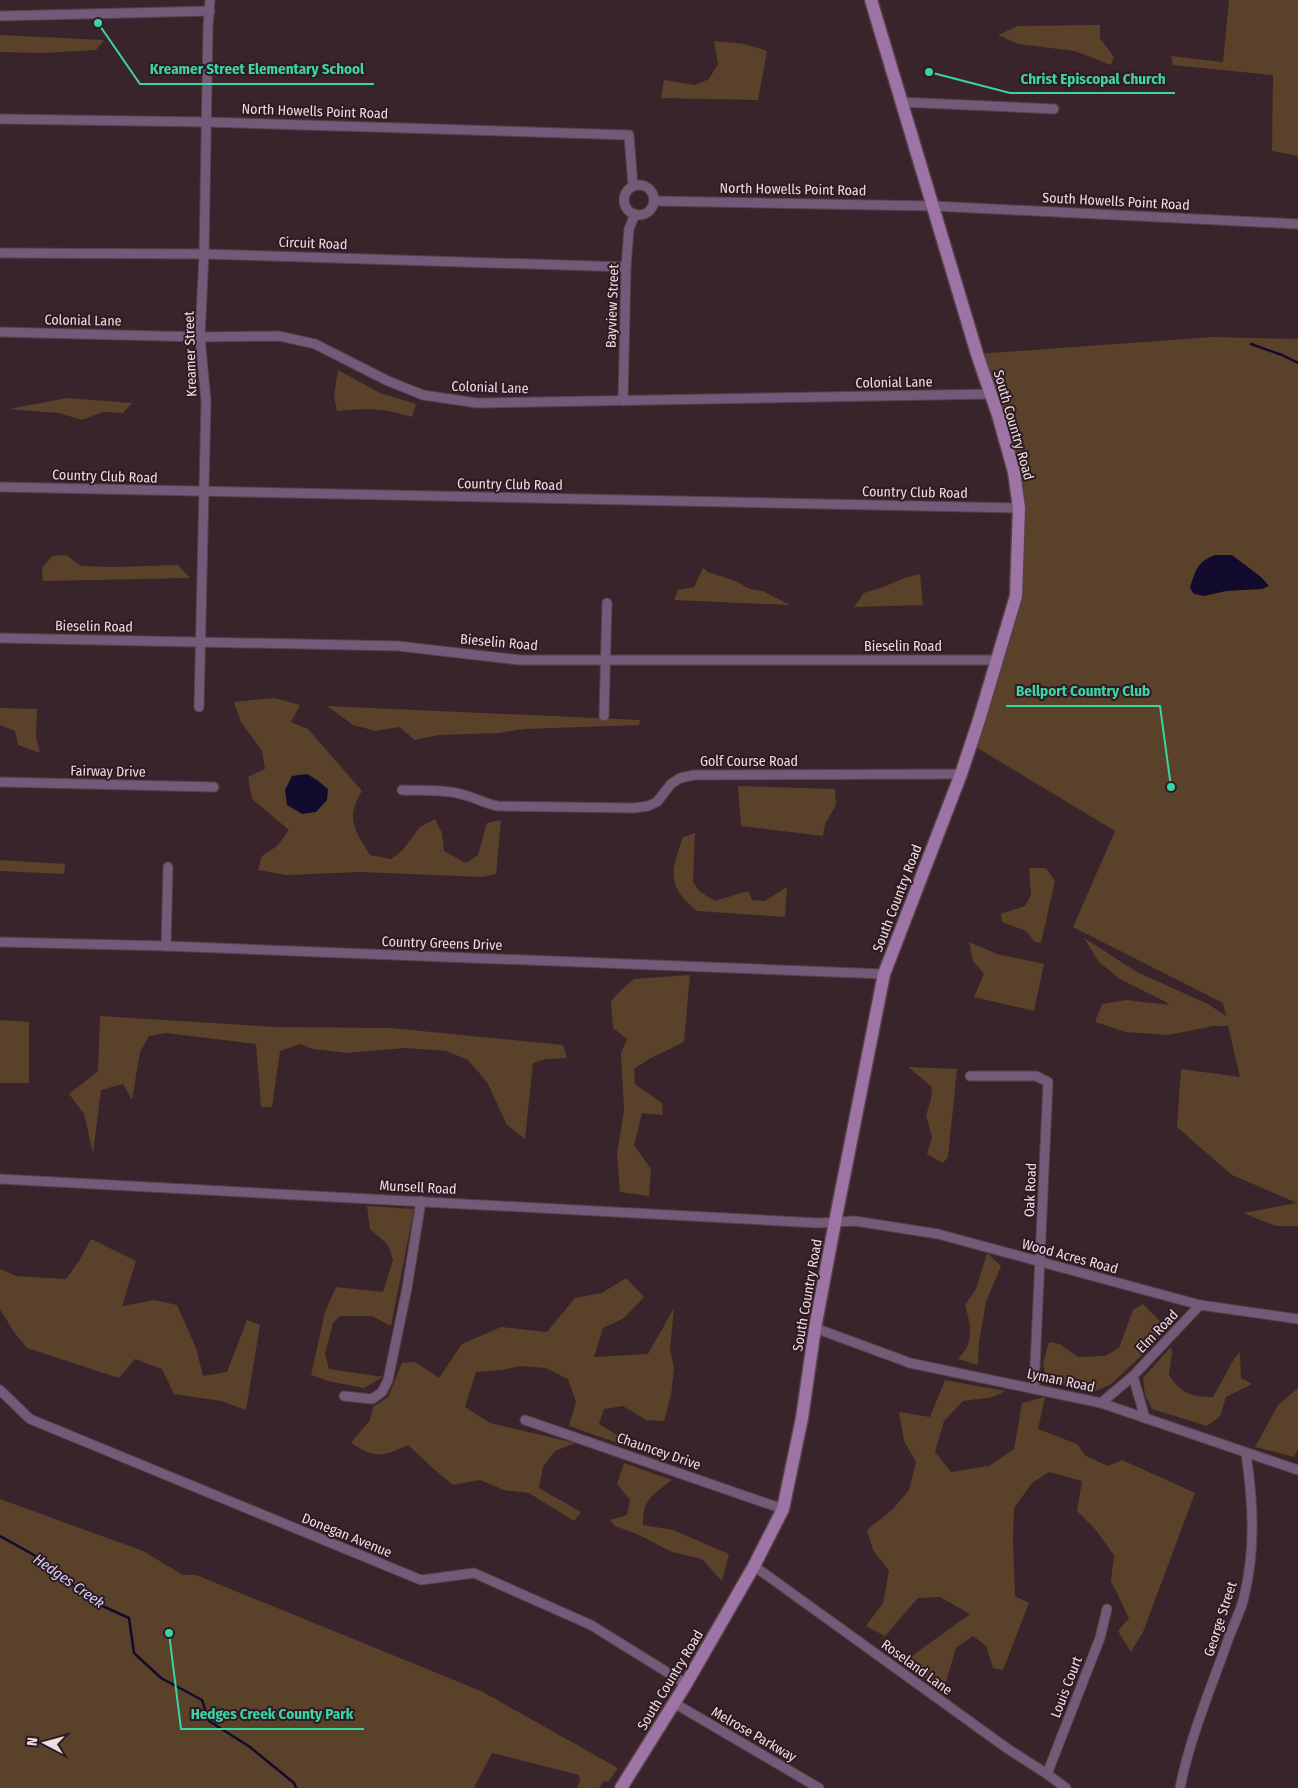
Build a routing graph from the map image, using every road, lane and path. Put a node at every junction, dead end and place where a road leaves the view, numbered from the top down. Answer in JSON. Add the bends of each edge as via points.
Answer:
{"nodes":[{"id":1,"x":210,"y":0,"type":"edge"},
{"id":2,"x":871,"y":0,"type":"edge"},
{"id":3,"x":210,"y":11,"type":"junction"},
{"id":4,"x":0,"y":16,"type":"edge"},
{"id":5,"x":900,"y":102,"type":"junction"},
{"id":6,"x":1054,"y":110,"type":"dead end"},
{"id":7,"x":0,"y":119,"type":"edge"},
{"id":8,"x":206,"y":122,"type":"junction"},
{"id":9,"x":633,"y":186,"type":"junction"},
{"id":10,"x":654,"y":201,"type":"junction"},
{"id":11,"x":933,"y":206,"type":"junction"},
{"id":12,"x":636,"y":214,"type":"junction"},
{"id":13,"x":1298,"y":224,"type":"edge"},
{"id":14,"x":0,"y":254,"type":"edge"},
{"id":15,"x":204,"y":254,"type":"junction"},
{"id":16,"x":626,"y":267,"type":"junction"},
{"id":17,"x":0,"y":332,"type":"edge"},
{"id":18,"x":200,"y":336,"type":"junction"},
{"id":19,"x":992,"y":394,"type":"junction"},
{"id":20,"x":623,"y":401,"type":"junction"},
{"id":21,"x":0,"y":487,"type":"edge"},
{"id":22,"x":204,"y":492,"type":"junction"},
{"id":23,"x":1020,"y":508,"type":"junction"},
{"id":24,"x":606,"y":603,"type":"dead end"},
{"id":25,"x":0,"y":638,"type":"edge"},
{"id":26,"x":201,"y":642,"type":"junction"},
{"id":27,"x":997,"y":660,"type":"junction"},
{"id":28,"x":605,"y":661,"type":"junction"},
{"id":29,"x":199,"y":707,"type":"dead end"},
{"id":30,"x":604,"y":716,"type":"dead end"},
{"id":31,"x":961,"y":774,"type":"junction"},
{"id":32,"x":0,"y":782,"type":"edge"},
{"id":33,"x":214,"y":787,"type":"dead end"},
{"id":34,"x":402,"y":790,"type":"dead end"},
{"id":35,"x":168,"y":867,"type":"dead end"},
{"id":36,"x":0,"y":942,"type":"edge"},
{"id":37,"x":166,"y":946,"type":"junction"},
{"id":38,"x":884,"y":974,"type":"junction"},
{"id":39,"x":970,"y":1076,"type":"dead end"},
{"id":40,"x":0,"y":1180,"type":"edge"},
{"id":41,"x":421,"y":1201,"type":"junction"},
{"id":42,"x":835,"y":1222,"type":"junction"},
{"id":43,"x":1040,"y":1263,"type":"junction"},
{"id":44,"x":1200,"y":1305,"type":"junction"},
{"id":45,"x":1298,"y":1319,"type":"edge"},
{"id":46,"x":816,"y":1328,"type":"junction"},
{"id":47,"x":1133,"y":1376,"type":"junction"},
{"id":48,"x":1034,"y":1388,"type":"junction"},
{"id":49,"x":0,"y":1390,"type":"edge"},
{"id":50,"x":344,"y":1396,"type":"dead end"},
{"id":51,"x":1101,"y":1403,"type":"junction"},
{"id":52,"x":1145,"y":1418,"type":"junction"},
{"id":53,"x":525,"y":1420,"type":"dead end"},
{"id":54,"x":1246,"y":1453,"type":"junction"},
{"id":55,"x":1298,"y":1470,"type":"edge"},
{"id":56,"x":783,"y":1509,"type":"junction"},
{"id":57,"x":754,"y":1566,"type":"junction"},
{"id":58,"x":1107,"y":1609,"type":"dead end"},
{"id":59,"x":686,"y":1684,"type":"junction"},
{"id":60,"x":674,"y":1703,"type":"junction"},
{"id":61,"x":1048,"y":1774,"type":"junction"},
{"id":62,"x":621,"y":1788,"type":"edge"},
{"id":63,"x":819,"y":1788,"type":"edge"},
{"id":64,"x":1066,"y":1788,"type":"edge"},
{"id":65,"x":1180,"y":1788,"type":"edge"}],
"edges":[{"from":1,"to":3,"type":"street","name":"Kreamer Street"},
{"from":2,"to":5,"type":"main road","name":"South Country Road"},
{"from":3,"to":4,"type":"street"},
{"from":3,"to":8,"type":"street","name":"Kreamer Street"},
{"from":5,"to":6,"type":"street"},
{"from":5,"to":11,"type":"main road","name":"South Country Road"},
{"from":7,"to":8,"type":"street","name":"North Howells Point Road"},
{"from":8,"to":9,"type":"street","name":"North Howells Point Road","via":[[629,135]]},
{"from":8,"to":15,"type":"street","name":"Kreamer Street"},
{"from":9,"to":10,"type":"street","via":[[647,188]]},
{"from":9,"to":12,"type":"street","via":[[626,192],[624,202],[628,210]]},
{"from":10,"to":11,"type":"street","name":"North Howells Point Road"},
{"from":10,"to":12,"type":"street","via":[[646,213]]},
{"from":11,"to":13,"type":"street","name":"South Howells Point Road"},
{"from":11,"to":19,"type":"main road","name":"South Country Road"},
{"from":12,"to":16,"type":"street","name":"Bayview Street","via":[[629,229]]},
{"from":14,"to":15,"type":"street","name":"Circuit Road"},
{"from":15,"to":16,"type":"street","name":"Circuit Road"},
{"from":15,"to":18,"type":"street","name":"Kreamer Street"},
{"from":16,"to":20,"type":"street","name":"Bayview Street"},
{"from":17,"to":18,"type":"street","name":"Colonial Lane"},
{"from":18,"to":20,"type":"street","name":"Colonial Lane","via":[[279,336],[300,340],[335,353],[407,389],[441,399],[477,403]]},
{"from":18,"to":22,"type":"street","name":"Kreamer Street","via":[[206,401]]},
{"from":19,"to":20,"type":"street","name":"Colonial Lane"},
{"from":19,"to":23,"type":"main road","name":"South Country Road","via":[[1014,472]]},
{"from":21,"to":22,"type":"street","name":"Country Club Road"},
{"from":22,"to":23,"type":"street","name":"Country Club Road"},
{"from":22,"to":26,"type":"street","name":"Kreamer Street"},
{"from":23,"to":27,"type":"main road","name":"South Country Road","via":[[1016,596]]},
{"from":24,"to":28,"type":"street"},
{"from":25,"to":26,"type":"street","name":"Bieselin Road"},
{"from":26,"to":28,"type":"street","name":"Bieselin Road","via":[[398,646],[520,660]]},
{"from":26,"to":29,"type":"street","name":"Kreamer Street"},
{"from":27,"to":28,"type":"street","name":"Bieselin Road"},
{"from":27,"to":31,"type":"main road","name":"South Country Road"},
{"from":28,"to":30,"type":"street"},
{"from":31,"to":34,"type":"street","name":"Golf Course Road","via":[[694,775],[671,784],[657,802],[634,808],[498,806],[484,804],[464,794]]},
{"from":31,"to":38,"type":"main road","name":"South Country Road"},
{"from":32,"to":33,"type":"street","name":"Fairway Drive"},
{"from":35,"to":37,"type":"street"},
{"from":36,"to":37,"type":"street","name":"Country Greens Drive"},
{"from":37,"to":38,"type":"street","name":"Country Greens Drive"},
{"from":38,"to":42,"type":"main road","name":"South Country Road"},
{"from":39,"to":43,"type":"street","name":"Oak Road","via":[[1036,1076],[1048,1082]]},
{"from":40,"to":41,"type":"street","name":"Munsell Road"},
{"from":41,"to":42,"type":"street","name":"Munsell Road"},
{"from":41,"to":50,"type":"street","via":[[388,1380],[382,1392],[372,1399]]},
{"from":42,"to":43,"type":"street","name":"Wood Acres Road","via":[[855,1221],[938,1234]]},
{"from":42,"to":46,"type":"main road","name":"South Country Road"},
{"from":43,"to":44,"type":"street","name":"Wood Acres Road"},
{"from":43,"to":48,"type":"street","name":"Oak Road"},
{"from":44,"to":45,"type":"street","name":"Wood Acres Road"},
{"from":44,"to":47,"type":"street","name":"Elm Road"},
{"from":46,"to":48,"type":"street","name":"Lyman Road","via":[[910,1364]]},
{"from":46,"to":56,"type":"main road","name":"South Country Road"},
{"from":47,"to":51,"type":"street","name":"Elm Road"},
{"from":47,"to":52,"type":"street"},
{"from":48,"to":51,"type":"street","name":"Lyman Road"},
{"from":49,"to":59,"type":"street","name":"Donegan Avenue","via":[[30,1419],[421,1580],[474,1573],[591,1626]]},
{"from":51,"to":52,"type":"street","name":"Lyman Road"},
{"from":52,"to":54,"type":"street","name":"Lyman Road"},
{"from":53,"to":56,"type":"street","name":"Chauncey Drive"},
{"from":54,"to":55,"type":"street","name":"Lyman Road"},
{"from":54,"to":65,"type":"street","name":"George Street","via":[[1253,1547],[1244,1598],[1186,1760]]},
{"from":56,"to":57,"type":"main road","name":"South Country Road"},
{"from":57,"to":59,"type":"main road","name":"South Country Road"},
{"from":57,"to":61,"type":"street","name":"Roseland Lane","via":[[1008,1749]]},
{"from":58,"to":61,"type":"street","name":"Louis Court","via":[[1100,1638]]},
{"from":59,"to":60,"type":"main road","name":"South Country Road"},
{"from":60,"to":62,"type":"main road","name":"South Country Road"},
{"from":60,"to":63,"type":"street","name":"Melrose Parkway"},
{"from":61,"to":64,"type":"street","name":"Roseland Lane"}]}
